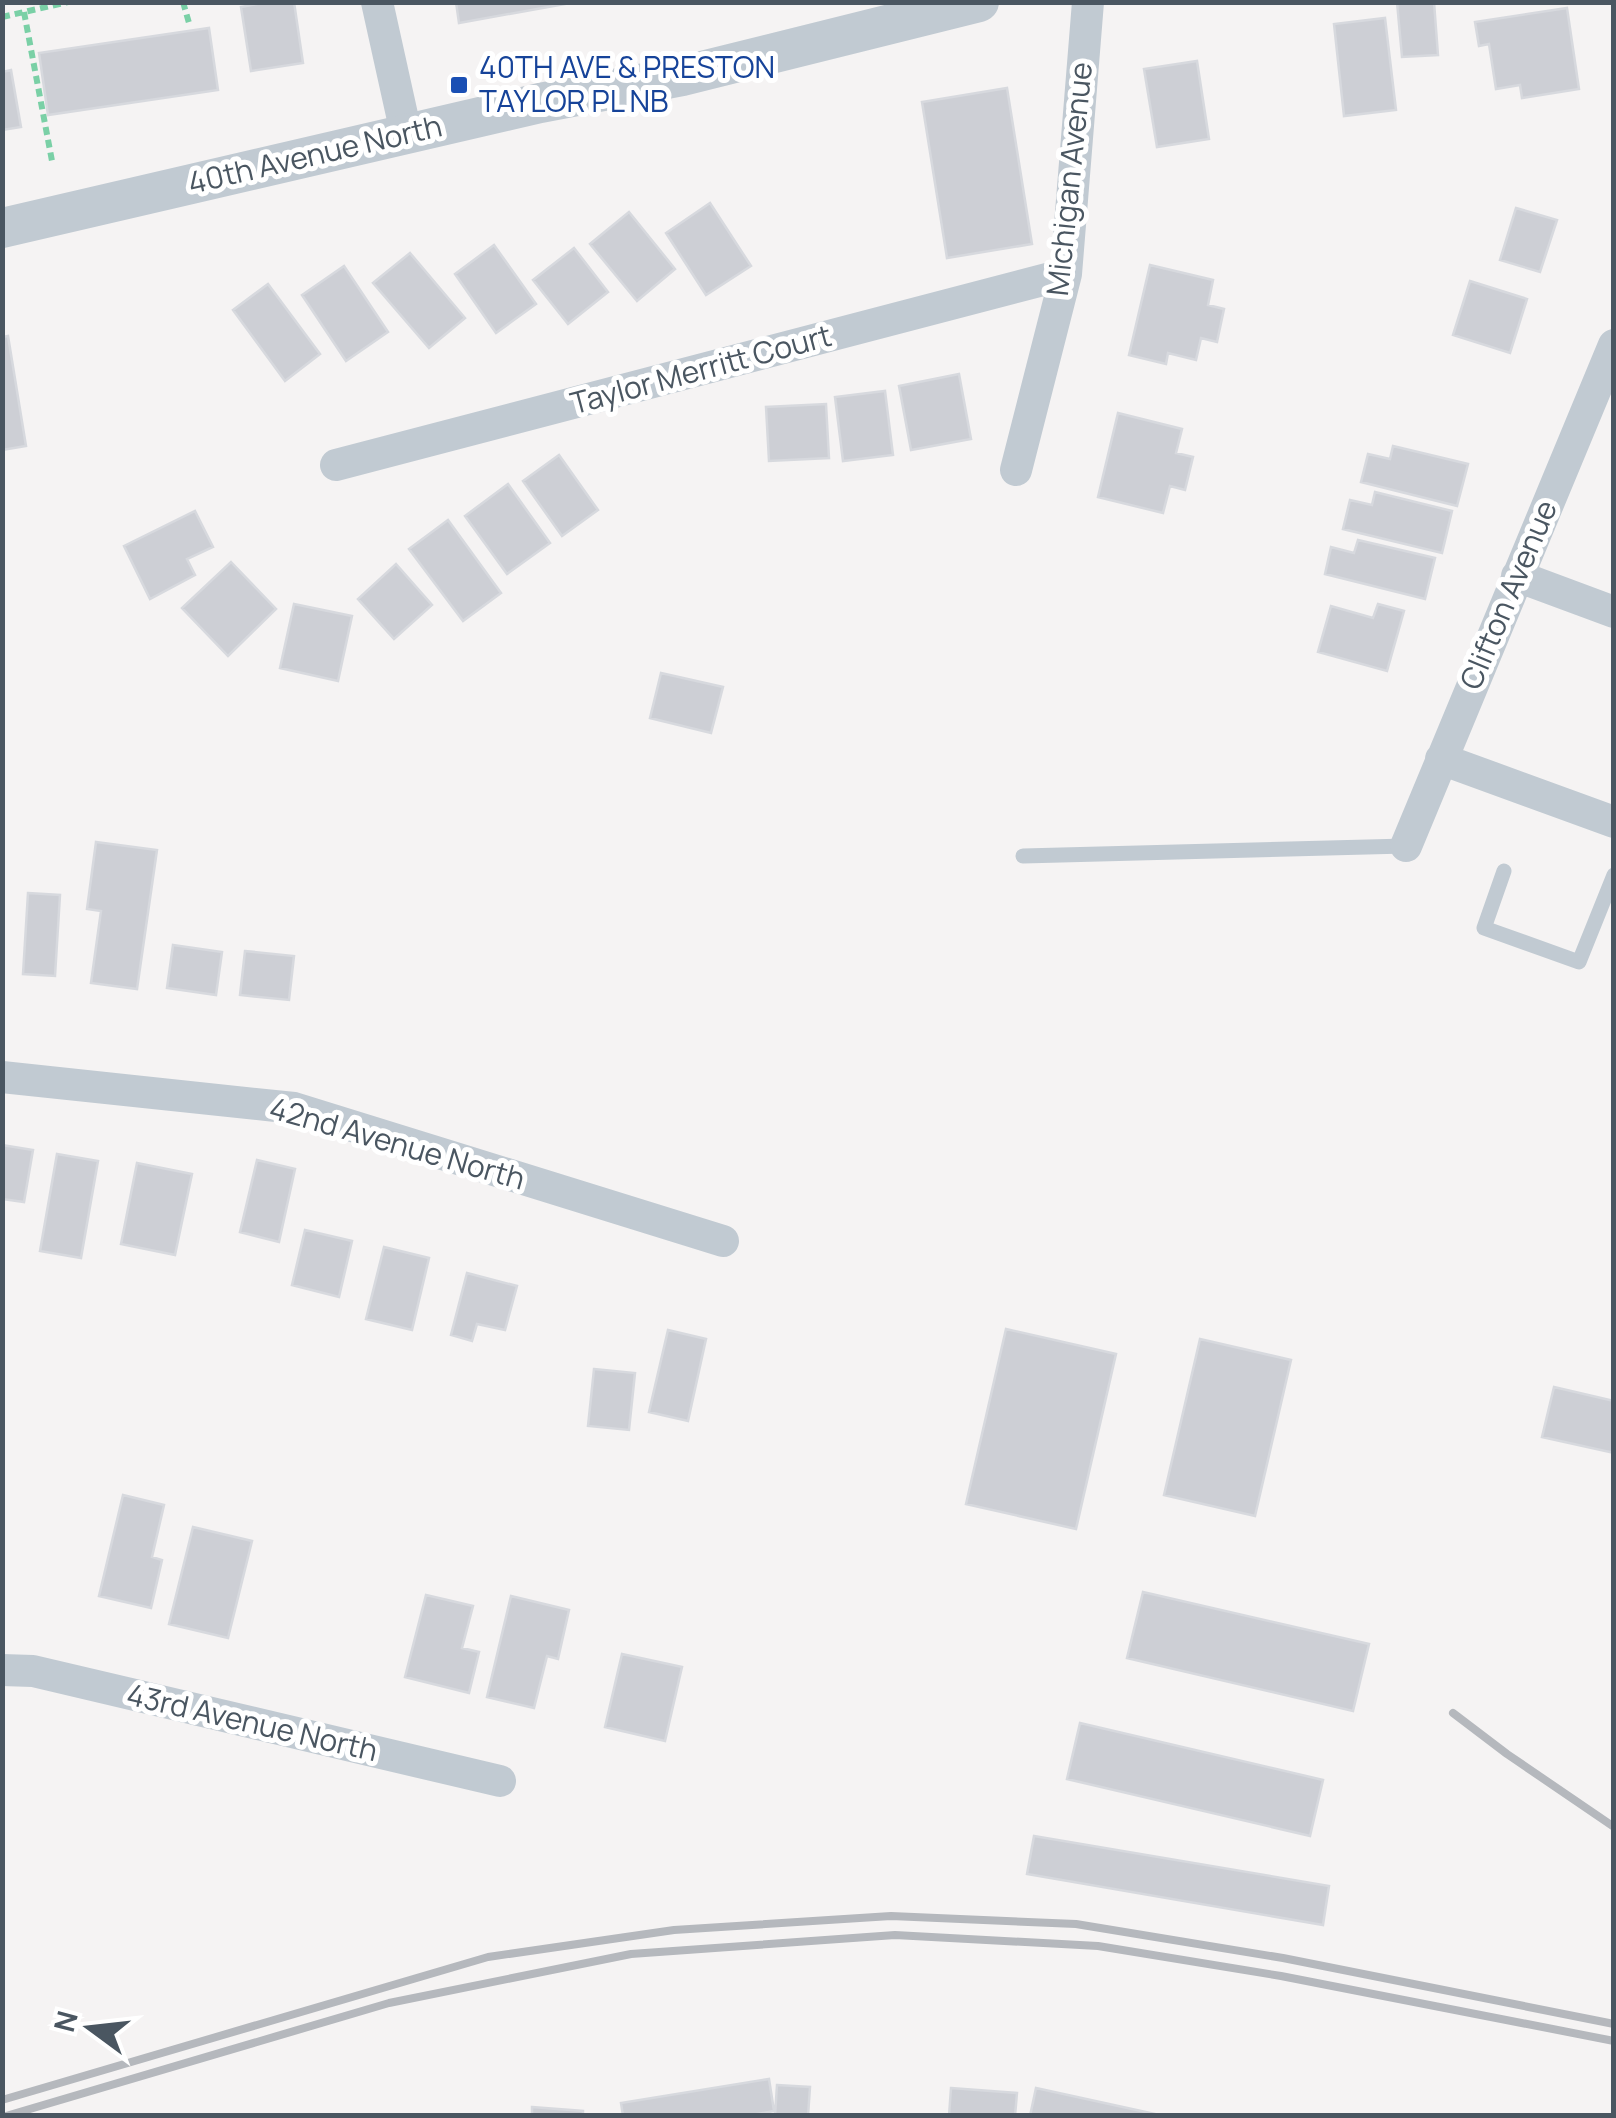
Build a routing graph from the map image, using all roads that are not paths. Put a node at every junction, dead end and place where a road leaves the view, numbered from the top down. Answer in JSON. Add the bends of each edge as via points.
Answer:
{"nodes":[{"id":1,"x":376,"y":2,"type":"edge"},
{"id":2,"x":979,"y":2,"type":"edge"},
{"id":3,"x":1088,"y":2,"type":"edge"},
{"id":4,"x":406,"y":134,"type":"junction"},
{"id":5,"x":2,"y":228,"type":"edge"},
{"id":6,"x":1066,"y":274,"type":"junction"},
{"id":7,"x":1614,"y":346,"type":"edge"},
{"id":8,"x":336,"y":465,"type":"dead end"},
{"id":9,"x":1016,"y":470,"type":"dead end"},
{"id":10,"x":1517,"y":576,"type":"junction"},
{"id":11,"x":1614,"y":612,"type":"edge"},
{"id":12,"x":1442,"y":759,"type":"junction"},
{"id":13,"x":1614,"y":822,"type":"edge"},
{"id":14,"x":1406,"y":846,"type":"joint"},
{"id":15,"x":1022,"y":856,"type":"dead end"},
{"id":16,"x":1504,"y":871,"type":"dead end"},
{"id":17,"x":1614,"y":875,"type":"edge"},
{"id":18,"x":2,"y":1077,"type":"edge"},
{"id":19,"x":723,"y":1241,"type":"dead end"},
{"id":20,"x":2,"y":1670,"type":"edge"},
{"id":21,"x":500,"y":1782,"type":"dead end"}],
"edges":[{"from":1,"to":4,"type":"street"},
{"from":2,"to":4,"type":"street","name":"40th Avenue North","via":[[682,76]]},
{"from":3,"to":6,"type":"street","name":"Michigan Avenue"},
{"from":4,"to":5,"type":"street","name":"40th Avenue North"},
{"from":6,"to":8,"type":"street","name":"Taylor Merritt Court"},
{"from":6,"to":9,"type":"street","name":"Michigan Avenue"},
{"from":7,"to":10,"type":"street","name":"Clifton Avenue"},
{"from":10,"to":11,"type":"street"},
{"from":10,"to":12,"type":"street","name":"Clifton Avenue"},
{"from":12,"to":13,"type":"street"},
{"from":12,"to":14,"type":"street","name":"Clifton Avenue"},
{"from":14,"to":15,"type":"lane"},
{"from":16,"to":17,"type":"lane","via":[[1484,928],[1579,962]]},
{"from":18,"to":19,"type":"street","name":"42nd Avenue North","via":[[294,1108]]},
{"from":20,"to":21,"type":"street","name":"43rd Avenue North","via":[[33,1670]]}]}
